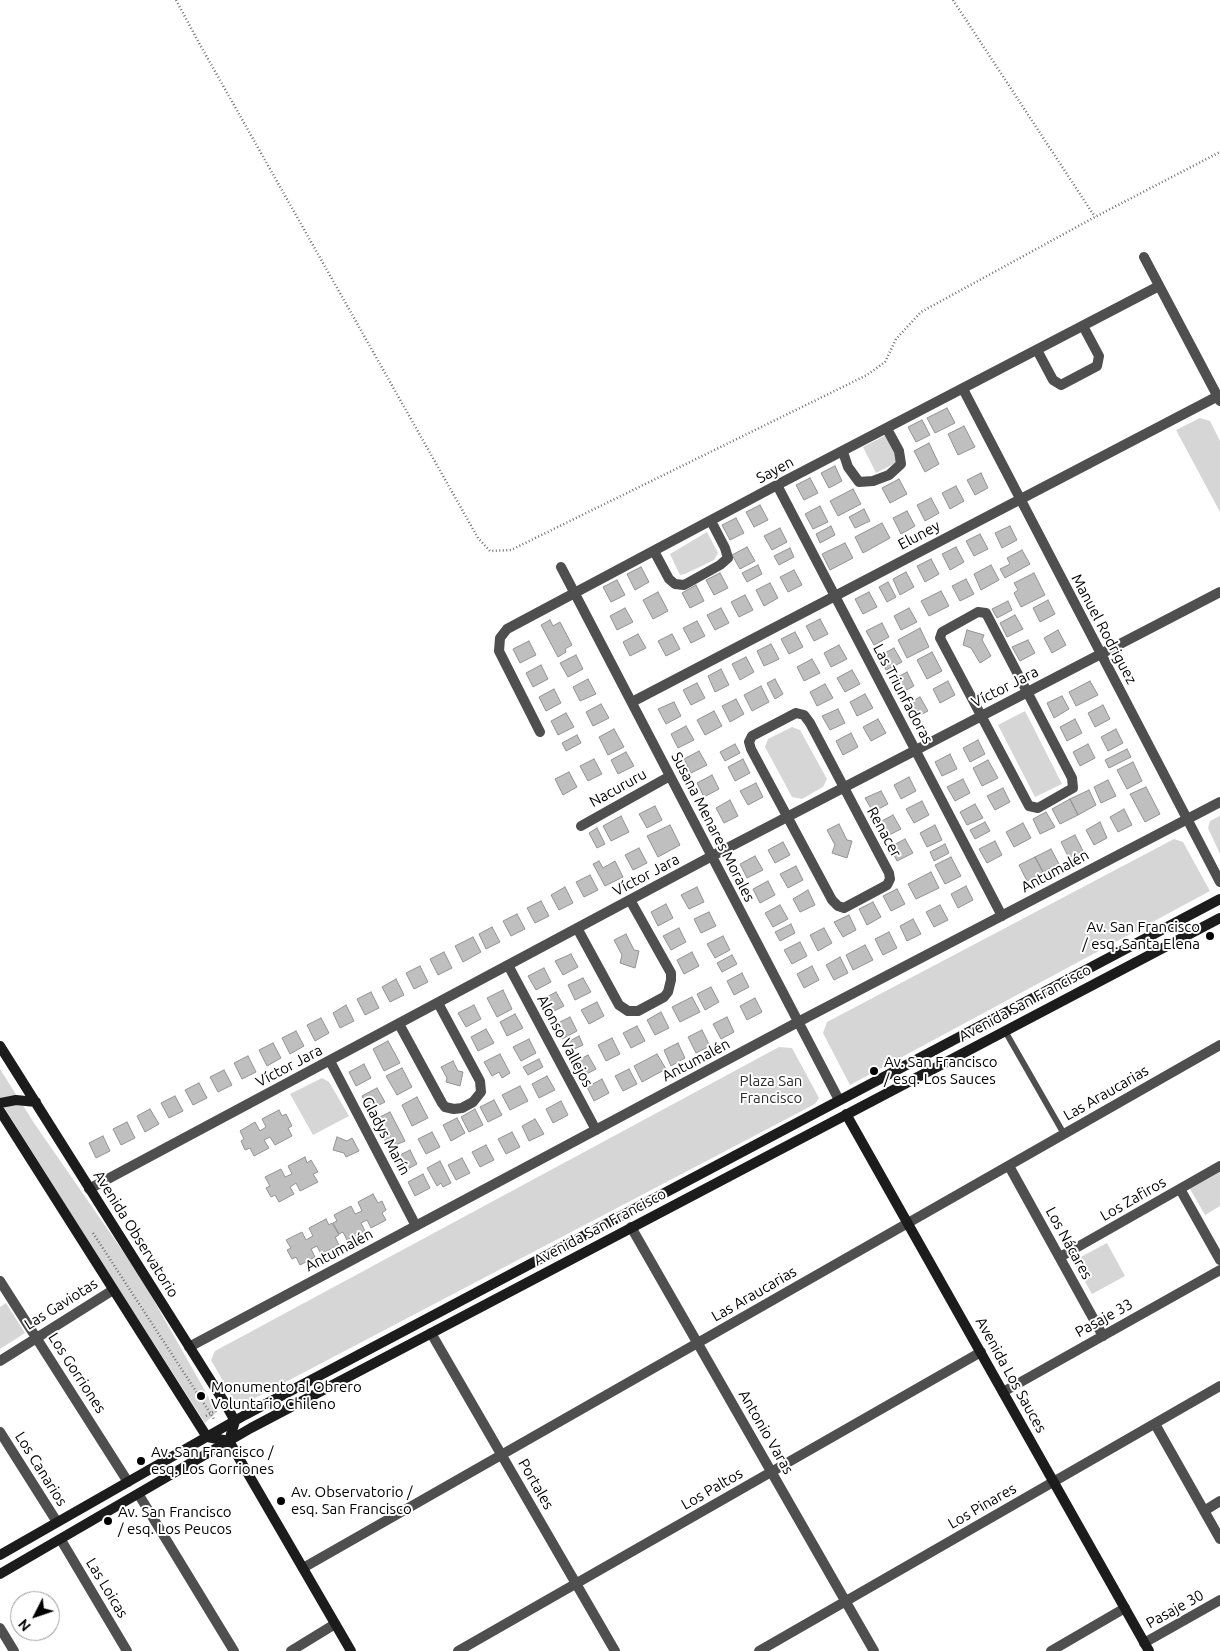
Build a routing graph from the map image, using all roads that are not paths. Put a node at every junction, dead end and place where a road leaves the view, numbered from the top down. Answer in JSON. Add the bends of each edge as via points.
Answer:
{"nodes":[{"id":1,"x":1144,"y":257,"type":"dead end"},
{"id":2,"x":1159,"y":286,"type":"junction"},
{"id":3,"x":1083,"y":326,"type":"junction"},
{"id":4,"x":1037,"y":350,"type":"junction"},
{"id":5,"x":963,"y":389,"type":"junction"},
{"id":6,"x":1219,"y":398,"type":"edge"},
{"id":7,"x":887,"y":428,"type":"junction"},
{"id":8,"x":843,"y":452,"type":"junction"},
{"id":9,"x":777,"y":486,"type":"junction"},
{"id":10,"x":1020,"y":500,"type":"junction"},
{"id":11,"x":711,"y":521,"type":"junction"},
{"id":12,"x":654,"y":551,"type":"junction"},
{"id":13,"x":562,"y":567,"type":"dead end"},
{"id":14,"x":1220,"y":592,"type":"edge"},
{"id":15,"x":575,"y":593,"type":"junction"},
{"id":16,"x":835,"y":596,"type":"junction"},
{"id":17,"x":1101,"y":654,"type":"junction"},
{"id":18,"x":1028,"y":693,"type":"junction"},
{"id":19,"x":632,"y":702,"type":"junction"},
{"id":20,"x":981,"y":717,"type":"junction"},
{"id":21,"x":540,"y":732,"type":"dead end"},
{"id":22,"x":916,"y":750,"type":"junction"},
{"id":23,"x":670,"y":776,"type":"junction"},
{"id":24,"x":843,"y":788,"type":"junction"},
{"id":25,"x":1220,"y":802,"type":"edge"},
{"id":26,"x":788,"y":818,"type":"junction"},
{"id":27,"x":1187,"y":820,"type":"junction"},
{"id":28,"x":581,"y":826,"type":"dead end"},
{"id":29,"x":712,"y":856,"type":"junction"},
{"id":30,"x":1220,"y":882,"type":"edge"},
{"id":31,"x":1220,"y":899,"type":"edge"},
{"id":32,"x":630,"y":900,"type":"junction"},
{"id":33,"x":1002,"y":916,"type":"junction"},
{"id":34,"x":1220,"y":918,"type":"edge"},
{"id":35,"x":577,"y":928,"type":"junction"},
{"id":36,"x":508,"y":965,"type":"junction"},
{"id":37,"x":438,"y":1003,"type":"junction"},
{"id":38,"x":798,"y":1022,"type":"junction"},
{"id":39,"x":399,"y":1024,"type":"junction"},
{"id":40,"x":1005,"y":1031,"type":"junction"},
{"id":41,"x":1220,"y":1045,"type":"edge"},
{"id":42,"x":0,"y":1046,"type":"edge"},
{"id":43,"x":330,"y":1061,"type":"junction"},
{"id":44,"x":839,"y":1100,"type":"junction"},
{"id":45,"x":36,"y":1102,"type":"junction"},
{"id":46,"x":0,"y":1103,"type":"edge"},
{"id":47,"x":0,"y":1111,"type":"edge"},
{"id":48,"x":846,"y":1114,"type":"junction"},
{"id":49,"x":596,"y":1130,"type":"junction"},
{"id":50,"x":1064,"y":1134,"type":"junction"},
{"id":51,"x":1009,"y":1166,"type":"junction"},
{"id":52,"x":1220,"y":1166,"type":"edge"},
{"id":53,"x":89,"y":1189,"type":"junction"},
{"id":54,"x":1180,"y":1189,"type":"junction"},
{"id":55,"x":908,"y":1223,"type":"junction"},
{"id":56,"x":416,"y":1226,"type":"junction"},
{"id":57,"x":631,"y":1227,"type":"junction"},
{"id":58,"x":1060,"y":1257,"type":"junction"},
{"id":59,"x":1220,"y":1260,"type":"edge"},
{"id":60,"x":1220,"y":1270,"type":"edge"},
{"id":61,"x":0,"y":1281,"type":"edge"},
{"id":62,"x":113,"y":1290,"type":"junction"},
{"id":63,"x":431,"y":1333,"type":"junction"},
{"id":64,"x":1103,"y":1336,"type":"junction"},
{"id":65,"x":36,"y":1338,"type":"junction"},
{"id":66,"x":698,"y":1343,"type":"junction"},
{"id":67,"x":189,"y":1347,"type":"junction"},
{"id":68,"x":981,"y":1352,"type":"junction"},
{"id":69,"x":0,"y":1360,"type":"edge"},
{"id":70,"x":1220,"y":1386,"type":"edge"},
{"id":71,"x":1003,"y":1392,"type":"junction"},
{"id":72,"x":235,"y":1420,"type":"junction"},
{"id":73,"x":1155,"y":1424,"type":"junction"},
{"id":74,"x":0,"y":1432,"type":"edge"},
{"id":75,"x":207,"y":1437,"type":"junction"},
{"id":76,"x":229,"y":1441,"type":"junction"},
{"id":77,"x":502,"y":1455,"type":"junction"},
{"id":78,"x":772,"y":1472,"type":"junction"},
{"id":79,"x":128,"y":1482,"type":"junction"},
{"id":80,"x":1053,"y":1482,"type":"junction"},
{"id":81,"x":139,"y":1495,"type":"junction"},
{"id":82,"x":1220,"y":1501,"type":"edge"},
{"id":83,"x":1204,"y":1510,"type":"junction"},
{"id":84,"x":57,"y":1522,"type":"junction"},
{"id":85,"x":1220,"y":1539,"type":"edge"},
{"id":86,"x":61,"y":1540,"type":"junction"},
{"id":87,"x":0,"y":1555,"type":"edge"},
{"id":88,"x":303,"y":1568,"type":"junction"},
{"id":89,"x":0,"y":1574,"type":"edge"},
{"id":90,"x":576,"y":1584,"type":"junction"},
{"id":91,"x":1220,"y":1600,"type":"edge"},
{"id":92,"x":846,"y":1601,"type":"junction"},
{"id":93,"x":1125,"y":1608,"type":"junction"},
{"id":94,"x":336,"y":1624,"type":"junction"},
{"id":95,"x":0,"y":1628,"type":"edge"},
{"id":96,"x":1146,"y":1647,"type":"edge"},
{"id":97,"x":14,"y":1651,"type":"edge"},
{"id":98,"x":127,"y":1651,"type":"edge"},
{"id":99,"x":234,"y":1651,"type":"edge"},
{"id":100,"x":291,"y":1651,"type":"edge"},
{"id":101,"x":351,"y":1651,"type":"edge"},
{"id":102,"x":458,"y":1651,"type":"edge"},
{"id":103,"x":615,"y":1651,"type":"edge"},
{"id":104,"x":759,"y":1651,"type":"edge"},
{"id":105,"x":874,"y":1651,"type":"edge"},
{"id":106,"x":1052,"y":1651,"type":"edge"}],
"edges":[{"from":1,"to":2,"type":"street"},
{"from":2,"to":3,"type":"street","name":"Sayen"},
{"from":2,"to":6,"type":"street"},
{"from":3,"to":4,"type":"street","name":"Sayen"},
{"from":3,"to":4,"type":"street","via":[[1099,356],[1097,366],[1061,385],[1053,380]]},
{"from":4,"to":5,"type":"street","name":"Sayen"},
{"from":5,"to":7,"type":"street","name":"Sayen"},
{"from":5,"to":10,"type":"street","name":"Manuel Rodriguez"},
{"from":6,"to":10,"type":"street","name":"Eluney"},
{"from":7,"to":8,"type":"street","name":"Sayen"},
{"from":7,"to":8,"type":"street","via":[[899,451],[901,464],[889,475],[859,482],[848,468]]},
{"from":8,"to":9,"type":"street","name":"Sayen"},
{"from":9,"to":11,"type":"street","name":"Sayen"},
{"from":9,"to":16,"type":"street","name":"Las Triunfadoras"},
{"from":10,"to":16,"type":"street","name":"Eluney"},
{"from":10,"to":17,"type":"street","name":"Manuel Rodriguez"},
{"from":11,"to":12,"type":"street","name":"Sayen"},
{"from":11,"to":12,"type":"street","via":[[728,558],[684,585],[668,579]]},
{"from":12,"to":15,"type":"street","name":"Sayen"},
{"from":13,"to":15,"type":"street","name":"Susana Menares Morales"},
{"from":14,"to":17,"type":"street","name":"Víctor Jara"},
{"from":15,"to":19,"type":"street","name":"Susana Menares Morales"},
{"from":15,"to":21,"type":"street","name":"Sayen","via":[[507,629],[500,638],[500,651]]},
{"from":16,"to":19,"type":"street","name":"Eluney"},
{"from":16,"to":22,"type":"street","name":"Las Triunfadoras"},
{"from":17,"to":18,"type":"street","name":"Víctor Jara"},
{"from":17,"to":27,"type":"street","name":"Manuel Rodriguez"},
{"from":18,"to":20,"type":"street","name":"Víctor Jara"},
{"from":18,"to":20,"type":"street","via":[[986,614],[978,612],[942,632],[940,638]]},
{"from":18,"to":20,"type":"street","via":[[1072,778],[1073,788],[1038,808],[1029,806]]},
{"from":19,"to":23,"type":"street","name":"Susana Menares Morales"},
{"from":20,"to":22,"type":"street","name":"Víctor Jara"},
{"from":22,"to":24,"type":"street","name":"Víctor Jara"},
{"from":22,"to":33,"type":"street","name":"Las Triunfadoras"},
{"from":23,"to":28,"type":"street","name":"Nacururu"},
{"from":23,"to":29,"type":"street","name":"Susana Menares Morales"},
{"from":24,"to":26,"type":"street","name":"Víctor Jara"},
{"from":24,"to":26,"type":"street","via":[[804,715],[796,713],[752,736],[749,742],[751,749]]},
{"from":24,"to":26,"type":"street","name":"Renacer","via":[[889,873],[887,885],[844,908],[838,906]]},
{"from":25,"to":27,"type":"street","name":"Antumalén"},
{"from":26,"to":29,"type":"street","name":"Víctor Jara"},
{"from":27,"to":30,"type":"street","name":"Manuel Rodriguez"},
{"from":27,"to":33,"type":"street","name":"Antumalén"},
{"from":29,"to":32,"type":"street","name":"Víctor Jara"},
{"from":29,"to":38,"type":"street","name":"Susana Menares Morales"},
{"from":31,"to":44,"type":"main road","name":"Avenida San Francisco"},
{"from":32,"to":35,"type":"street","name":"Víctor Jara"},
{"from":32,"to":35,"type":"street","via":[[671,973],[664,997],[638,1011],[628,1011],[619,1004]]},
{"from":33,"to":38,"type":"street","name":"Antumalén"},
{"from":34,"to":40,"type":"main road","name":"Avenida San Francisco"},
{"from":35,"to":36,"type":"street","name":"Víctor Jara"},
{"from":36,"to":37,"type":"street","name":"Víctor Jara"},
{"from":36,"to":49,"type":"street","name":"Alonso Vallejos"},
{"from":37,"to":39,"type":"street","name":"Víctor Jara"},
{"from":37,"to":39,"type":"street","via":[[480,1081],[481,1092],[474,1102],[454,1109],[442,1103]]},
{"from":38,"to":44,"type":"street","name":"Susana Menares Morales"},
{"from":38,"to":49,"type":"street","name":"Antumalén"},
{"from":39,"to":43,"type":"street","name":"Víctor Jara"},
{"from":40,"to":48,"type":"main road","name":"Avenida San Francisco"},
{"from":40,"to":50,"type":"lane"},
{"from":41,"to":50,"type":"street","name":"Las Araucarias"},
{"from":42,"to":45,"type":"main road","name":"Avenida Observatorio"},
{"from":43,"to":53,"type":"street","name":"Víctor Jara"},
{"from":43,"to":56,"type":"street","name":"Gladys Marín"},
{"from":44,"to":72,"type":"main road","name":"Avenida San Francisco"},
{"from":45,"to":46,"type":"main road","via":[[16,1100]]},
{"from":45,"to":53,"type":"main road","name":"Avenida Observatorio"},
{"from":47,"to":62,"type":"main road"},
{"from":48,"to":55,"type":"main road","name":"Avenida Los Sauces"},
{"from":48,"to":57,"type":"main road","name":"Avenida San Francisco"},
{"from":49,"to":56,"type":"street","name":"Antumalén"},
{"from":50,"to":51,"type":"street","name":"Las Araucarias"},
{"from":51,"to":55,"type":"street","name":"Las Araucarias"},
{"from":51,"to":58,"type":"street","name":"Los Nácares"},
{"from":52,"to":54,"type":"street","name":"Los Zafiros"},
{"from":53,"to":67,"type":"main road","name":"Avenida Observatorio"},
{"from":54,"to":58,"type":"street","name":"Los Zafiros"},
{"from":54,"to":59,"type":"street"},
{"from":55,"to":66,"type":"street","name":"Las Araucarias"},
{"from":55,"to":68,"type":"main road","name":"Avenida Los Sauces"},
{"from":56,"to":67,"type":"street","name":"Antumalén"},
{"from":57,"to":63,"type":"main road","name":"Avenida San Francisco"},
{"from":57,"to":66,"type":"street","name":"Antonio Varas"},
{"from":58,"to":64,"type":"street","name":"Los Nácares"},
{"from":60,"to":64,"type":"street","name":"Pasaje 33"},
{"from":61,"to":65,"type":"street","name":"Los Gorriones"},
{"from":62,"to":65,"type":"street","name":"Las Gaviotas"},
{"from":62,"to":75,"type":"main road"},
{"from":63,"to":76,"type":"main road","name":"Avenida San Francisco"},
{"from":63,"to":77,"type":"street","name":"Portales"},
{"from":64,"to":71,"type":"street","name":"Pasaje 33"},
{"from":65,"to":69,"type":"street","name":"Las Gaviotas"},
{"from":65,"to":79,"type":"street","name":"Los Gorriones"},
{"from":66,"to":77,"type":"street","name":"Las Araucarias"},
{"from":66,"to":78,"type":"street","name":"Antonio Varas"},
{"from":67,"to":72,"type":"main road","name":"Avenida Observatorio"},
{"from":68,"to":71,"type":"main road","name":"Avenida Los Sauces"},
{"from":68,"to":78,"type":"street","name":"Los Paltos"},
{"from":70,"to":73,"type":"street","name":"Los Pinares"},
{"from":71,"to":80,"type":"main road","name":"Avenida Los Sauces"},
{"from":72,"to":75,"type":"main road","name":"Avenida San Francisco"},
{"from":72,"to":76,"type":"main road"},
{"from":73,"to":80,"type":"street","name":"Los Pinares"},
{"from":73,"to":83,"type":"street"},
{"from":74,"to":84,"type":"street","name":"Los Canarios"},
{"from":75,"to":76,"type":"main road"},
{"from":75,"to":79,"type":"main road","name":"Avenida San Francisco"},
{"from":76,"to":81,"type":"main road","name":"Avenida San Francisco"},
{"from":76,"to":88,"type":"main road"},
{"from":77,"to":88,"type":"street","name":"Las Araucarias"},
{"from":77,"to":90,"type":"street","name":"Portales"},
{"from":78,"to":90,"type":"street","name":"Los Paltos"},
{"from":78,"to":92,"type":"street","name":"Antonio Varas"},
{"from":79,"to":84,"type":"main road","name":"Avenida San Francisco"},
{"from":80,"to":92,"type":"street","name":"Los Pinares"},
{"from":80,"to":93,"type":"main road","name":"Avenida Los Sauces"},
{"from":81,"to":86,"type":"main road","name":"Avenida San Francisco"},
{"from":81,"to":99,"type":"street"},
{"from":82,"to":83,"type":"street"},
{"from":83,"to":85,"type":"street"},
{"from":84,"to":87,"type":"main road","name":"Avenida San Francisco"},
{"from":86,"to":89,"type":"main road","name":"Avenida San Francisco"},
{"from":86,"to":98,"type":"street","name":"Las Loicas"},
{"from":88,"to":94,"type":"main road"},
{"from":90,"to":102,"type":"street","name":"Los Paltos"},
{"from":90,"to":103,"type":"street","name":"Portales"},
{"from":91,"to":96,"type":"street","name":"Pasaje 30"},
{"from":92,"to":104,"type":"street","name":"Los Pinares"},
{"from":92,"to":105,"type":"street","name":"Antonio Varas"},
{"from":93,"to":96,"type":"main road","name":"Avenida Los Sauces"},
{"from":93,"to":106,"type":"street"},
{"from":94,"to":100,"type":"street"},
{"from":94,"to":101,"type":"main road"},
{"from":95,"to":97,"type":"street"}]}
